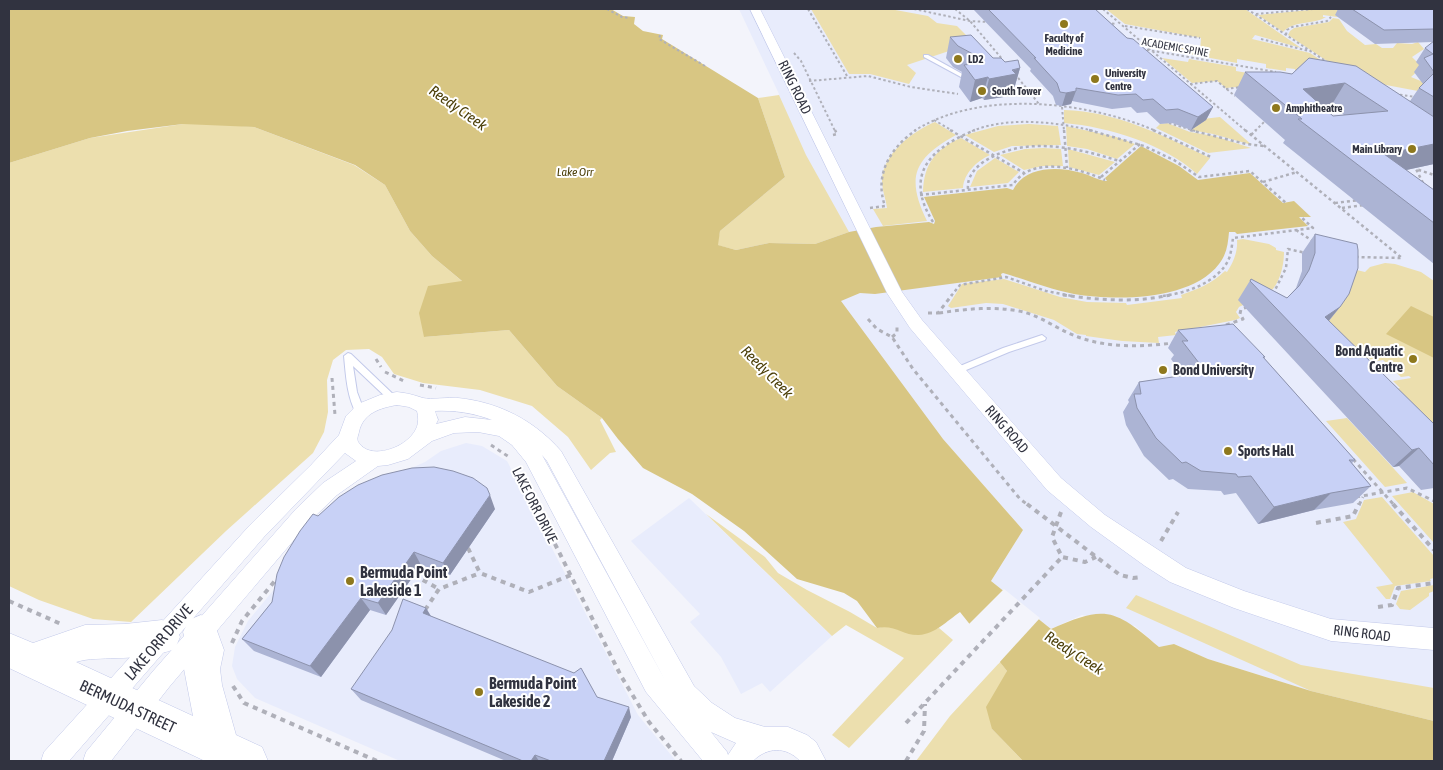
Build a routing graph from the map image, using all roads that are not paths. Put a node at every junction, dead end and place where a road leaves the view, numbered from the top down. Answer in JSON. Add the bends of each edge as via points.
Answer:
{"nodes":[{"id":1,"x":755,"y":9,"type":"edge"},
{"id":2,"x":926,"y":56,"type":"dead end"},
{"id":3,"x":963,"y":76,"type":"edge"},
{"id":4,"x":1042,"y":338,"type":"dead end"},
{"id":5,"x":956,"y":371,"type":"junction"},
{"id":6,"x":392,"y":398,"type":"junction"},
{"id":7,"x":423,"y":405,"type":"junction"},
{"id":8,"x":360,"y":413,"type":"junction"},
{"id":9,"x":348,"y":438,"type":"junction"},
{"id":10,"x":422,"y":438,"type":"junction"},
{"id":11,"x":375,"y":458,"type":"junction"},
{"id":12,"x":162,"y":638,"type":"junction"},
{"id":13,"x":1434,"y":638,"type":"edge"},
{"id":14,"x":216,"y":641,"type":"junction"},
{"id":15,"x":21,"y":656,"type":"edge"},
{"id":16,"x":123,"y":703,"type":"junction"},
{"id":17,"x":764,"y":739,"type":"junction"},
{"id":18,"x":234,"y":755,"type":"edge"},
{"id":19,"x":53,"y":761,"type":"edge"},
{"id":20,"x":95,"y":761,"type":"edge"},
{"id":21,"x":718,"y":761,"type":"edge"},
{"id":22,"x":738,"y":761,"type":"edge"},
{"id":23,"x":814,"y":761,"type":"edge"}],
"edges":[{"from":1,"to":5,"type":"street","name":"RING ROAD","via":[[895,294]]},
{"from":2,"to":3,"type":"lane"},
{"from":4,"to":5,"type":"lane"},
{"from":5,"to":13,"type":"street","name":"RING ROAD","via":[[1067,496],[1178,575],[1242,601],[1331,630]]},
{"from":6,"to":7,"type":"street","via":[[414,400]]},
{"from":6,"to":8,"type":"street","via":[[375,403]]},
{"from":6,"to":8,"type":"lane","via":[[348,356],[354,401]]},
{"from":7,"to":10,"type":"street","via":[[429,420]]},
{"from":7,"to":17,"type":"street","via":[[457,405],[500,415],[540,439],[554,456],[686,694],[719,725]]},
{"from":8,"to":9,"type":"street","via":[[353,420]]},
{"from":9,"to":11,"type":"street","via":[[356,452]]},
{"from":9,"to":12,"type":"street","name":"LAKE ORR DRIVE","via":[[272,515]]},
{"from":10,"to":11,"type":"street","via":[[401,453]]},
{"from":10,"to":21,"type":"street","name":"LAKE ORR DRIVE","via":[[452,426],[473,425],[499,428],[525,446],[654,684]]},
{"from":11,"to":14,"type":"street","name":"LAKE ORR DRIVE","via":[[319,498]]},
{"from":12,"to":15,"type":"main road","via":[[85,642]]},
{"from":12,"to":16,"type":"street","name":"LAKE ORR DRIVE"},
{"from":14,"to":16,"type":"street","name":"LAKE ORR DRIVE"},
{"from":14,"to":18,"type":"main road","via":[[206,650],[202,669],[204,685]]},
{"from":15,"to":16,"type":"main road","name":"BERMUDA STREET"},
{"from":16,"to":18,"type":"main road","name":"BERMUDA STREET"},
{"from":16,"to":19,"type":"street","name":"LAKE ORR DRIVE"},
{"from":16,"to":20,"type":"street","name":"LAKE ORR DRIVE"},
{"from":17,"to":22,"type":"street","via":[[747,748]]},
{"from":17,"to":23,"type":"street","via":[[790,740],[802,747]]}]}
